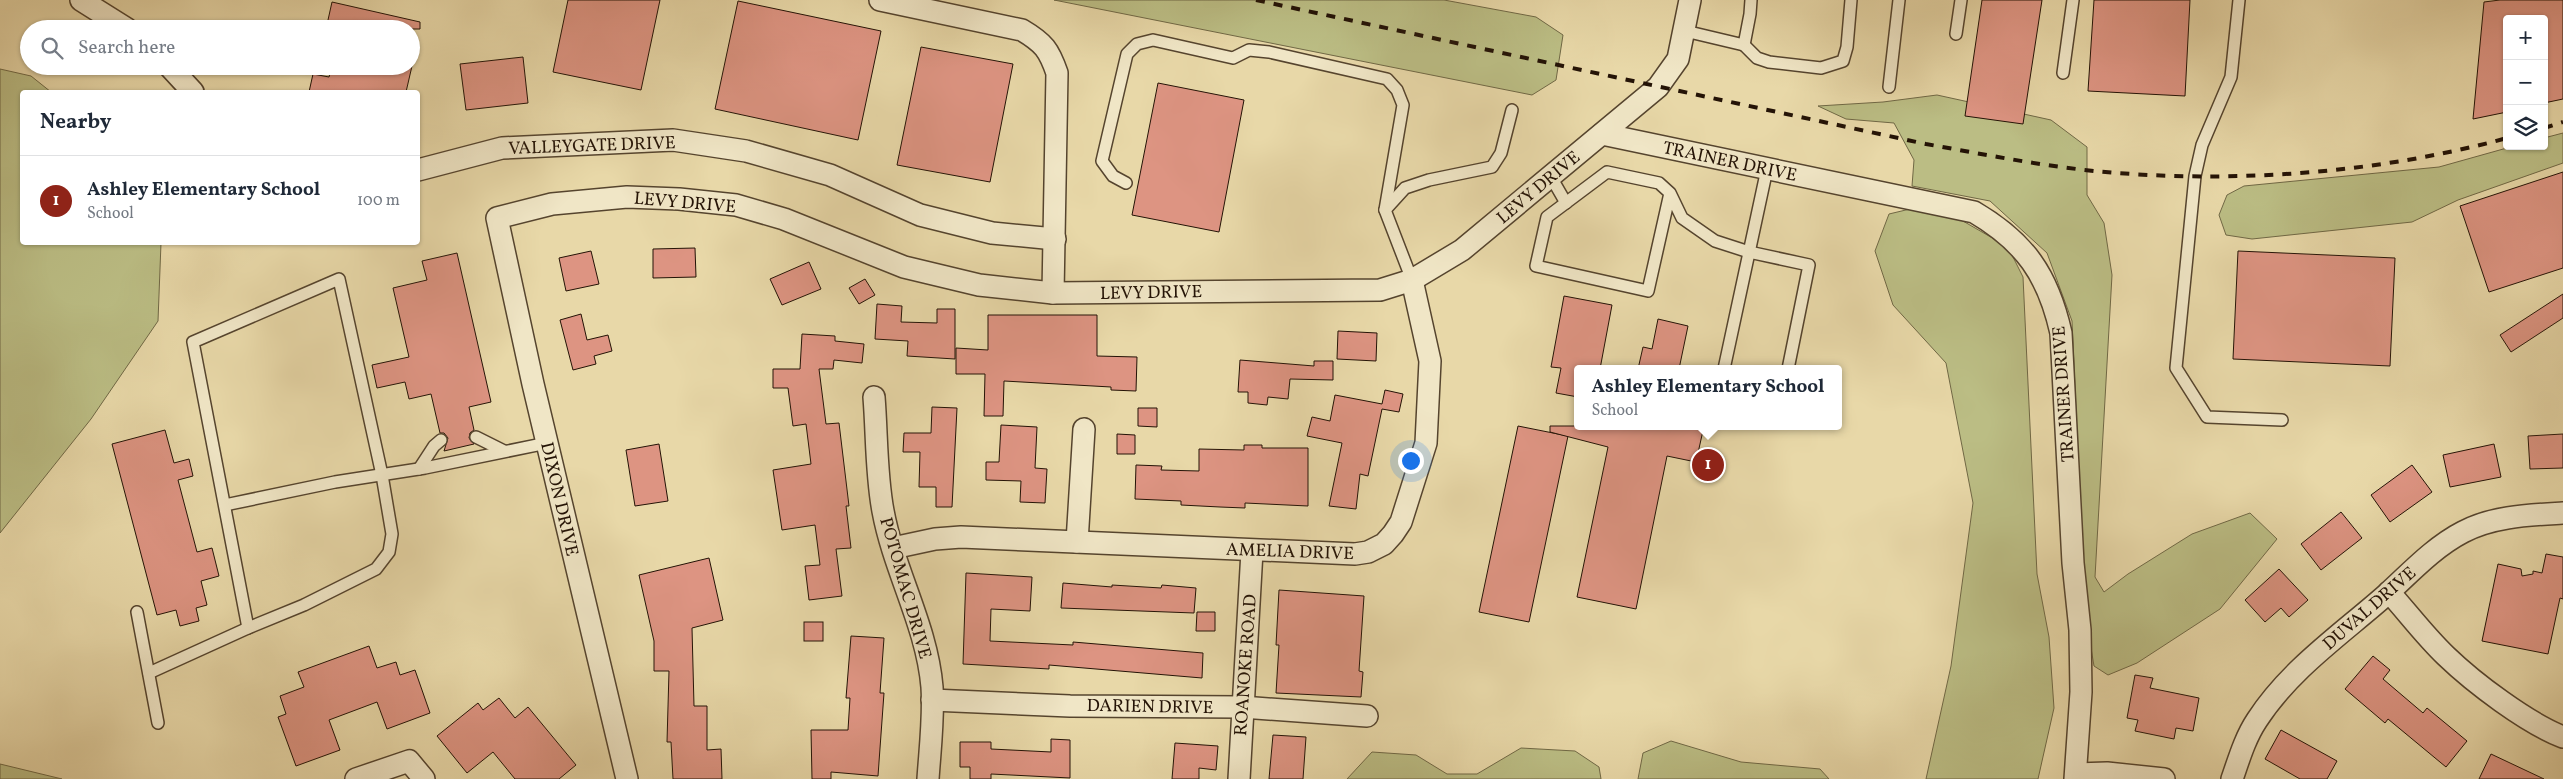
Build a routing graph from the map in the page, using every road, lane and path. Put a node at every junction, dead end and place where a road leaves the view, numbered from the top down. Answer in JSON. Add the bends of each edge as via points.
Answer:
{"nodes":[{"id":1,"x":81,"y":0,"type":"edge"},
{"id":2,"x":880,"y":0,"type":"edge"},
{"id":3,"x":1690,"y":0,"type":"edge"},
{"id":4,"x":1751,"y":0,"type":"edge"},
{"id":5,"x":1851,"y":0,"type":"edge"},
{"id":6,"x":1899,"y":0,"type":"edge"},
{"id":7,"x":1960,"y":0,"type":"edge"},
{"id":8,"x":2073,"y":0,"type":"edge"},
{"id":9,"x":2239,"y":0,"type":"edge"},
{"id":10,"x":113,"y":20,"type":"edge"},
{"id":11,"x":1685,"y":31,"type":"junction"},
{"id":12,"x":1956,"y":34,"type":"dead end"},
{"id":13,"x":1744,"y":45,"type":"junction"},
{"id":14,"x":2063,"y":74,"type":"dead end"},
{"id":15,"x":177,"y":75,"type":"edge"},
{"id":16,"x":1889,"y":87,"type":"dead end"},
{"id":17,"x":191,"y":90,"type":"edge"},
{"id":18,"x":1512,"y":110,"type":"dead end"},
{"id":19,"x":1602,"y":134,"type":"junction"},
{"id":20,"x":1767,"y":168,"type":"junction"},
{"id":21,"x":420,"y":169,"type":"edge"},
{"id":22,"x":1551,"y":177,"type":"junction"},
{"id":23,"x":1126,"y":183,"type":"dead end"},
{"id":24,"x":1670,"y":193,"type":"junction"},
{"id":25,"x":1566,"y":203,"type":"junction"},
{"id":26,"x":1385,"y":210,"type":"junction"},
{"id":27,"x":497,"y":218,"type":"joint"},
{"id":28,"x":1055,"y":239,"type":"junction"},
{"id":29,"x":1749,"y":252,"type":"junction"},
{"id":30,"x":1412,"y":280,"type":"junction"},
{"id":31,"x":1053,"y":293,"type":"junction"},
{"id":32,"x":1725,"y":365,"type":"edge"},
{"id":33,"x":1789,"y":365,"type":"edge"},
{"id":34,"x":874,"y":397,"type":"dead end"},
{"id":35,"x":2282,"y":420,"type":"dead end"},
{"id":36,"x":1084,"y":429,"type":"dead end"},
{"id":37,"x":476,"y":437,"type":"dead end"},
{"id":38,"x":441,"y":440,"type":"dead end"},
{"id":39,"x":547,"y":443,"type":"junction"},
{"id":40,"x":504,"y":451,"type":"junction"},
{"id":41,"x":419,"y":469,"type":"junction"},
{"id":42,"x":382,"y":475,"type":"junction"},
{"id":43,"x":224,"y":505,"type":"junction"},
{"id":44,"x":2563,"y":513,"type":"edge"},
{"id":45,"x":1077,"y":542,"type":"junction"},
{"id":46,"x":893,"y":548,"type":"junction"},
{"id":47,"x":1252,"y":551,"type":"junction"},
{"id":48,"x":2389,"y":592,"type":"junction"},
{"id":49,"x":137,"y":612,"type":"dead end"},
{"id":50,"x":248,"y":628,"type":"junction"},
{"id":51,"x":149,"y":673,"type":"junction"},
{"id":52,"x":932,"y":700,"type":"junction"},
{"id":53,"x":1242,"y":707,"type":"junction"},
{"id":54,"x":1367,"y":716,"type":"dead end"},
{"id":55,"x":158,"y":723,"type":"dead end"},
{"id":56,"x":2563,"y":737,"type":"edge"},
{"id":57,"x":2075,"y":776,"type":"edge"},
{"id":58,"x":356,"y":779,"type":"edge"},
{"id":59,"x":424,"y":779,"type":"edge"},
{"id":60,"x":627,"y":779,"type":"edge"},
{"id":61,"x":928,"y":779,"type":"edge"},
{"id":62,"x":1238,"y":779,"type":"edge"},
{"id":63,"x":2164,"y":779,"type":"edge"},
{"id":64,"x":2232,"y":779,"type":"edge"}],
"edges":[{"from":1,"to":10,"type":"street"},
{"from":2,"to":28,"type":"street","via":[[1022,30],[1040,40],[1051,55],[1056,74]]},
{"from":3,"to":11,"type":"street","name":"LEVY DRIVE"},
{"from":4,"to":13,"type":"lane"},
{"from":5,"to":13,"type":"lane","via":[[1843,61],[1821,68],[1769,62],[1757,58]]},
{"from":6,"to":16,"type":"lane"},
{"from":7,"to":12,"type":"lane"},
{"from":8,"to":14,"type":"lane"},
{"from":9,"to":35,"type":"lane","via":[[2231,77],[2202,145],[2195,176],[2176,368],[2207,417]]},
{"from":11,"to":13,"type":"lane"},
{"from":11,"to":19,"type":"street","name":"LEVY DRIVE","via":[[1678,58],[1658,87]]},
{"from":15,"to":17,"type":"street"},
{"from":18,"to":26,"type":"lane","via":[[1501,153],[1492,167],[1405,188]]},
{"from":19,"to":20,"type":"street","name":"TRAINER DRIVE"},
{"from":19,"to":22,"type":"street","name":"LEVY DRIVE"},
{"from":20,"to":29,"type":"lane"},
{"from":20,"to":57,"type":"street","name":"TRAINER DRIVE","via":[[1974,212],[2014,239],[2043,278],[2061,333],[2073,563],[2080,630],[2081,692]]},
{"from":21,"to":28,"type":"street","name":"VALLEYGATE DRIVE","via":[[502,148],[673,140],[746,151],[830,175],[920,215],[992,233]]},
{"from":22,"to":25,"type":"lane"},
{"from":22,"to":30,"type":"street","name":"LEVY DRIVE","via":[[1462,250]]},
{"from":23,"to":26,"type":"lane","via":[[1113,176],[1102,162],[1127,54],[1137,44],[1153,40],[1234,58],[1250,50],[1387,79],[1397,90],[1403,104]]},
{"from":24,"to":25,"type":"lane","via":[[1659,183],[1607,172]]},
{"from":24,"to":25,"type":"lane","via":[[1648,292],[1536,266],[1547,217]]},
{"from":24,"to":29,"type":"lane","via":[[1682,218],[1715,241]]},
{"from":26,"to":30,"type":"lane","name":"AMELIA DRIVE"},
{"from":27,"to":31,"type":"street","name":"LEVY DRIVE","via":[[552,204],[627,197],[736,205],[784,219],[904,267],[979,285]]},
{"from":27,"to":39,"type":"street","name":"DIXON DRIVE"},
{"from":28,"to":31,"type":"street"},
{"from":29,"to":32,"type":"lane"},
{"from":29,"to":33,"type":"lane","via":[[1809,265]]},
{"from":30,"to":31,"type":"street","name":"LEVY DRIVE","via":[[1380,290]]},
{"from":30,"to":47,"type":"street","name":"AMELIA DRIVE","via":[[1430,361],[1426,443],[1401,522],[1384,544],[1368,552]]},
{"from":34,"to":46,"type":"street","name":"POTOMAC DRIVE","via":[[883,509]]},
{"from":36,"to":45,"type":"street"},
{"from":37,"to":40,"type":"lane"},
{"from":38,"to":41,"type":"lane"},
{"from":39,"to":40,"type":"lane"},
{"from":39,"to":60,"type":"street","name":"DIXON DRIVE"},
{"from":40,"to":41,"type":"lane"},
{"from":41,"to":42,"type":"lane"},
{"from":42,"to":43,"type":"lane"},
{"from":42,"to":43,"type":"lane","via":[[339,279],[193,342]]},
{"from":42,"to":50,"type":"lane","via":[[392,534],[389,552],[376,569],[304,605]]},
{"from":43,"to":50,"type":"lane"},
{"from":44,"to":48,"type":"street","name":"DUVAL DRIVE","via":[[2492,522],[2463,532],[2412,568]]},
{"from":45,"to":46,"type":"street","name":"AMELIA DRIVE","via":[[961,537]]},
{"from":45,"to":47,"type":"street","name":"AMELIA DRIVE"},
{"from":46,"to":52,"type":"street","name":"POTOMAC DRIVE","via":[[924,645]]},
{"from":47,"to":53,"type":"street","name":"ROANOKE ROAD"},
{"from":48,"to":56,"type":"street","via":[[2446,656],[2496,696],[2535,723]]},
{"from":48,"to":64,"type":"street","name":"DUVAL DRIVE","via":[[2323,648],[2272,700],[2248,738]]},
{"from":49,"to":51,"type":"lane"},
{"from":50,"to":51,"type":"lane"},
{"from":51,"to":55,"type":"lane"},
{"from":52,"to":53,"type":"street","name":"DARIEN DRIVE","via":[[1070,706]]},
{"from":52,"to":61,"type":"street","name":"POTOMAC DRIVE"},
{"from":53,"to":54,"type":"street","name":"DARIEN DRIVE"},
{"from":53,"to":62,"type":"street","name":"ROANOKE ROAD"},
{"from":57,"to":63,"type":"street","via":[[2107,773]]},
{"from":58,"to":59,"type":"street","via":[[409,761]]}]}
